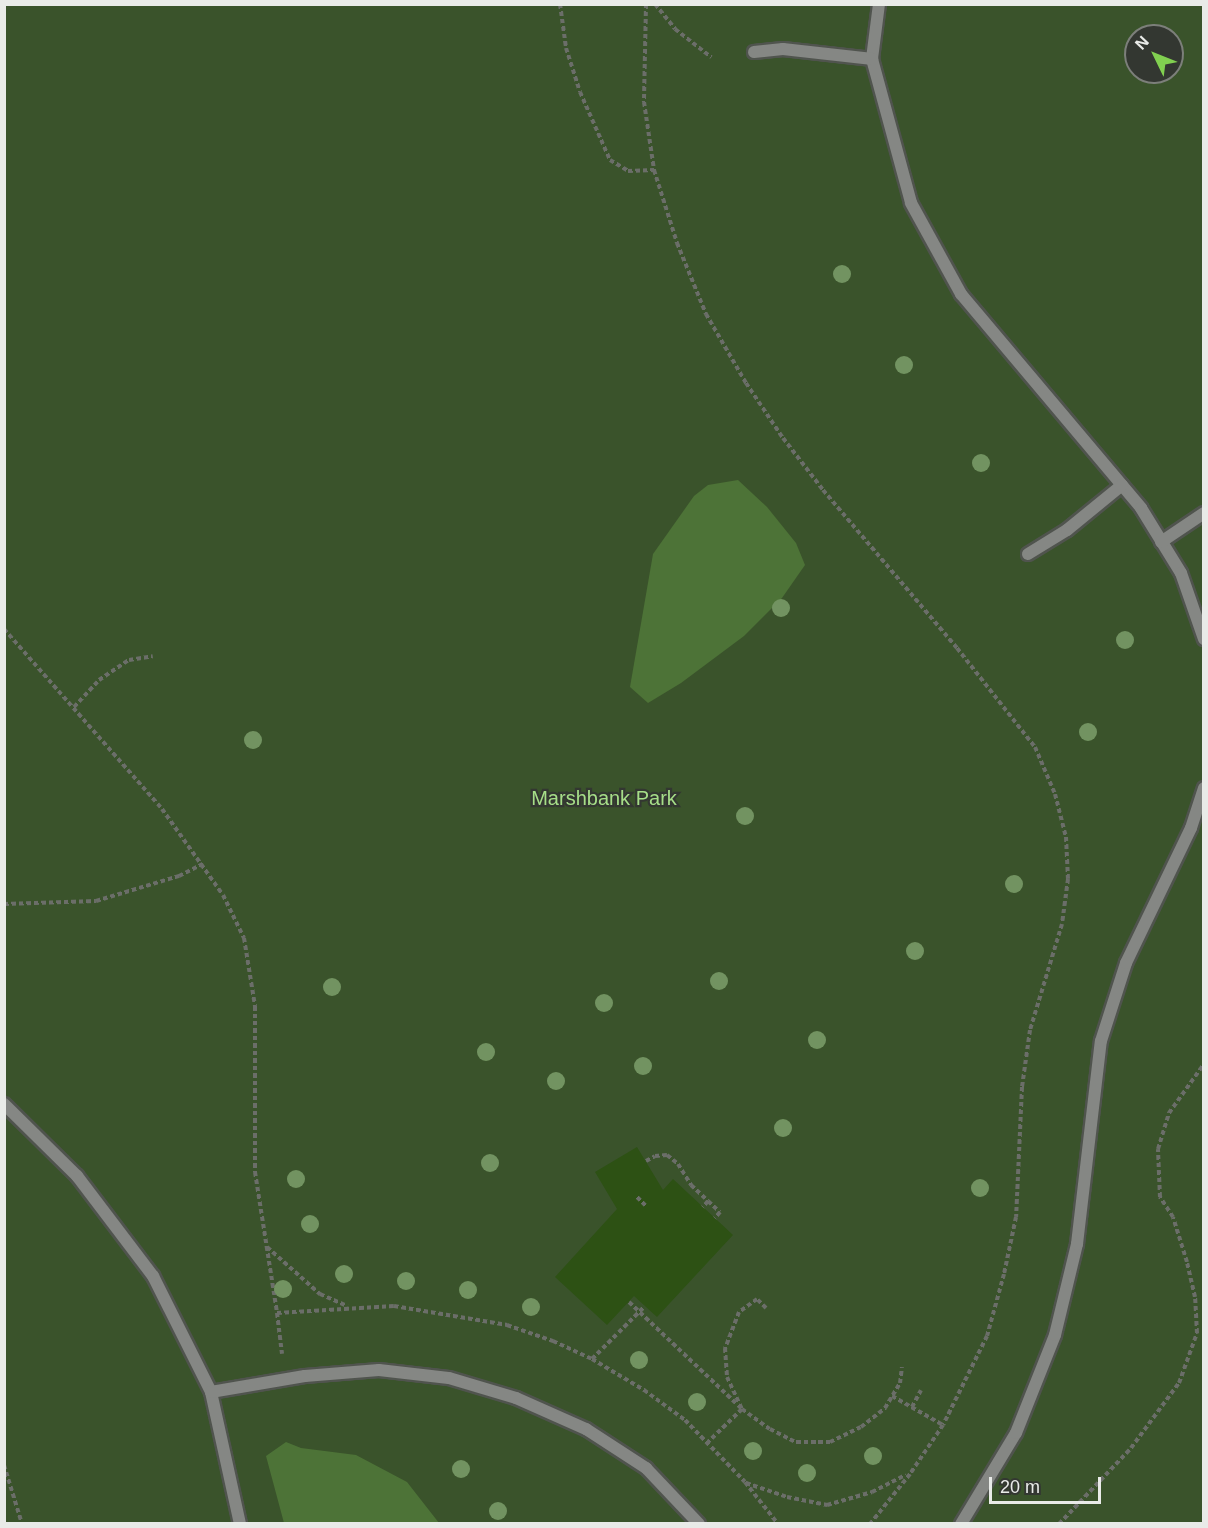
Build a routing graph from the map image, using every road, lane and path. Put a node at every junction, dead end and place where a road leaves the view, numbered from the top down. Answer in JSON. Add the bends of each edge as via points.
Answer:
{"nodes":[{"id":1,"x":560,"y":4,"type":"edge"},
{"id":2,"x":646,"y":4,"type":"edge"},
{"id":3,"x":655,"y":4,"type":"edge"},
{"id":4,"x":879,"y":4,"type":"edge"},
{"id":5,"x":754,"y":52,"type":"dead end"},
{"id":6,"x":711,"y":57,"type":"dead end"},
{"id":7,"x":872,"y":59,"type":"junction"},
{"id":8,"x":654,"y":170,"type":"junction"},
{"id":9,"x":1122,"y":485,"type":"junction"},
{"id":10,"x":1203,"y":513,"type":"edge"},
{"id":11,"x":1161,"y":542,"type":"junction"},
{"id":12,"x":1028,"y":554,"type":"dead end"},
{"id":13,"x":4,"y":629,"type":"edge"},
{"id":14,"x":1203,"y":639,"type":"edge"},
{"id":15,"x":153,"y":656,"type":"dead end"},
{"id":16,"x":74,"y":707,"type":"junction"},
{"id":17,"x":1203,"y":788,"type":"edge"},
{"id":18,"x":203,"y":864,"type":"junction"},
{"id":19,"x":4,"y":904,"type":"edge"},
{"id":20,"x":1203,"y":1064,"type":"edge"},
{"id":21,"x":4,"y":1104,"type":"edge"},
{"id":22,"x":646,"y":1161,"type":"dead end"},
{"id":23,"x":636,"y":1197,"type":"dead end"},
{"id":24,"x":708,"y":1201,"type":"junction"},
{"id":25,"x":703,"y":1206,"type":"dead end"},
{"id":26,"x":647,"y":1207,"type":"dead end"},
{"id":27,"x":715,"y":1218,"type":"dead end"},
{"id":28,"x":266,"y":1247,"type":"junction"},
{"id":29,"x":629,"y":1302,"type":"dead end"},
{"id":30,"x":645,"y":1306,"type":"dead end"},
{"id":31,"x":349,"y":1307,"type":"junction"},
{"id":32,"x":766,"y":1308,"type":"dead end"},
{"id":33,"x":639,"y":1311,"type":"junction"},
{"id":34,"x":277,"y":1313,"type":"junction"},
{"id":35,"x":592,"y":1359,"type":"junction"},
{"id":36,"x":902,"y":1367,"type":"dead end"},
{"id":37,"x":285,"y":1379,"type":"junction"},
{"id":38,"x":921,"y":1390,"type":"dead end"},
{"id":39,"x":211,"y":1392,"type":"junction"},
{"id":40,"x":892,"y":1396,"type":"junction"},
{"id":41,"x":912,"y":1407,"type":"junction"},
{"id":42,"x":742,"y":1409,"type":"junction"},
{"id":43,"x":943,"y":1425,"type":"junction"},
{"id":44,"x":708,"y":1442,"type":"junction"},
{"id":45,"x":4,"y":1465,"type":"edge"},
{"id":46,"x":910,"y":1474,"type":"junction"},
{"id":47,"x":745,"y":1482,"type":"junction"},
{"id":48,"x":22,"y":1524,"type":"edge"},
{"id":49,"x":240,"y":1524,"type":"edge"},
{"id":50,"x":699,"y":1524,"type":"edge"},
{"id":51,"x":778,"y":1524,"type":"edge"},
{"id":52,"x":870,"y":1524,"type":"edge"},
{"id":53,"x":961,"y":1524,"type":"edge"},
{"id":54,"x":1059,"y":1524,"type":"edge"}],
"edges":[{"from":1,"to":8,"type":"path","via":[[566,48],[580,92],[610,160],[628,171]]},
{"from":2,"to":8,"type":"path","via":[[644,102]]},
{"from":3,"to":6,"type":"path","via":[[675,29]]},
{"from":4,"to":7,"type":"lane"},
{"from":5,"to":7,"type":"lane","via":[[783,49]]},
{"from":7,"to":9,"type":"lane","via":[[911,203],[961,294]]},
{"from":8,"to":43,"type":"path","via":[[677,243],[706,314],[746,383],[823,490],[1035,747],[1055,794],[1066,837],[1068,879],[1062,924],[1030,1030],[1022,1087],[1016,1216],[1004,1274],[987,1336]]},
{"from":9,"to":11,"type":"lane"},
{"from":9,"to":12,"type":"lane","via":[[1067,530]]},
{"from":10,"to":11,"type":"lane"},
{"from":11,"to":14,"type":"lane","via":[[1181,573]]},
{"from":13,"to":16,"type":"path"},
{"from":15,"to":16,"type":"path","via":[[129,660],[99,680]]},
{"from":16,"to":18,"type":"path","via":[[162,809]]},
{"from":17,"to":53,"type":"lane","via":[[1191,828],[1126,963],[1101,1041],[1077,1244],[1054,1335],[1016,1433]]},
{"from":18,"to":19,"type":"path","via":[[179,876],[96,901]]},
{"from":18,"to":28,"type":"path","via":[[223,895],[246,949],[255,1006],[255,1172]]},
{"from":20,"to":54,"type":"path","via":[[1169,1113],[1158,1149],[1160,1197],[1173,1217],[1187,1262],[1195,1297],[1197,1333],[1179,1383],[1131,1448]]},
{"from":21,"to":39,"type":"lane","via":[[77,1176],[153,1276]]},
{"from":22,"to":24,"type":"path","via":[[667,1155]]},
{"from":23,"to":26,"type":"path"},
{"from":24,"to":25,"type":"path"},
{"from":24,"to":27,"type":"path","via":[[720,1212]]},
{"from":28,"to":31,"type":"path","via":[[320,1294]]},
{"from":28,"to":34,"type":"path"},
{"from":29,"to":33,"type":"path"},
{"from":30,"to":33,"type":"path"},
{"from":31,"to":34,"type":"path"},
{"from":31,"to":35,"type":"path","via":[[394,1306],[507,1325]]},
{"from":32,"to":42,"type":"path","via":[[757,1299],[739,1312],[725,1348],[727,1377]]},
{"from":33,"to":35,"type":"path"},
{"from":33,"to":42,"type":"path"},
{"from":34,"to":37,"type":"path"},
{"from":35,"to":44,"type":"path","via":[[644,1390]]},
{"from":36,"to":40,"type":"path","via":[[900,1383]]},
{"from":37,"to":39,"type":"lane"},
{"from":37,"to":50,"type":"lane","via":[[379,1370],[449,1378],[516,1398],[586,1429],[646,1468]]},
{"from":38,"to":41,"type":"path"},
{"from":39,"to":49,"type":"lane"},
{"from":40,"to":41,"type":"path"},
{"from":40,"to":42,"type":"path","via":[[885,1407],[861,1426],[830,1443],[796,1442]]},
{"from":41,"to":43,"type":"path"},
{"from":42,"to":44,"type":"path"},
{"from":43,"to":46,"type":"path"},
{"from":44,"to":47,"type":"path"},
{"from":45,"to":48,"type":"path"},
{"from":46,"to":47,"type":"path","via":[[872,1492],[827,1505],[787,1497]]},
{"from":46,"to":52,"type":"path"},
{"from":47,"to":51,"type":"path"}]}
